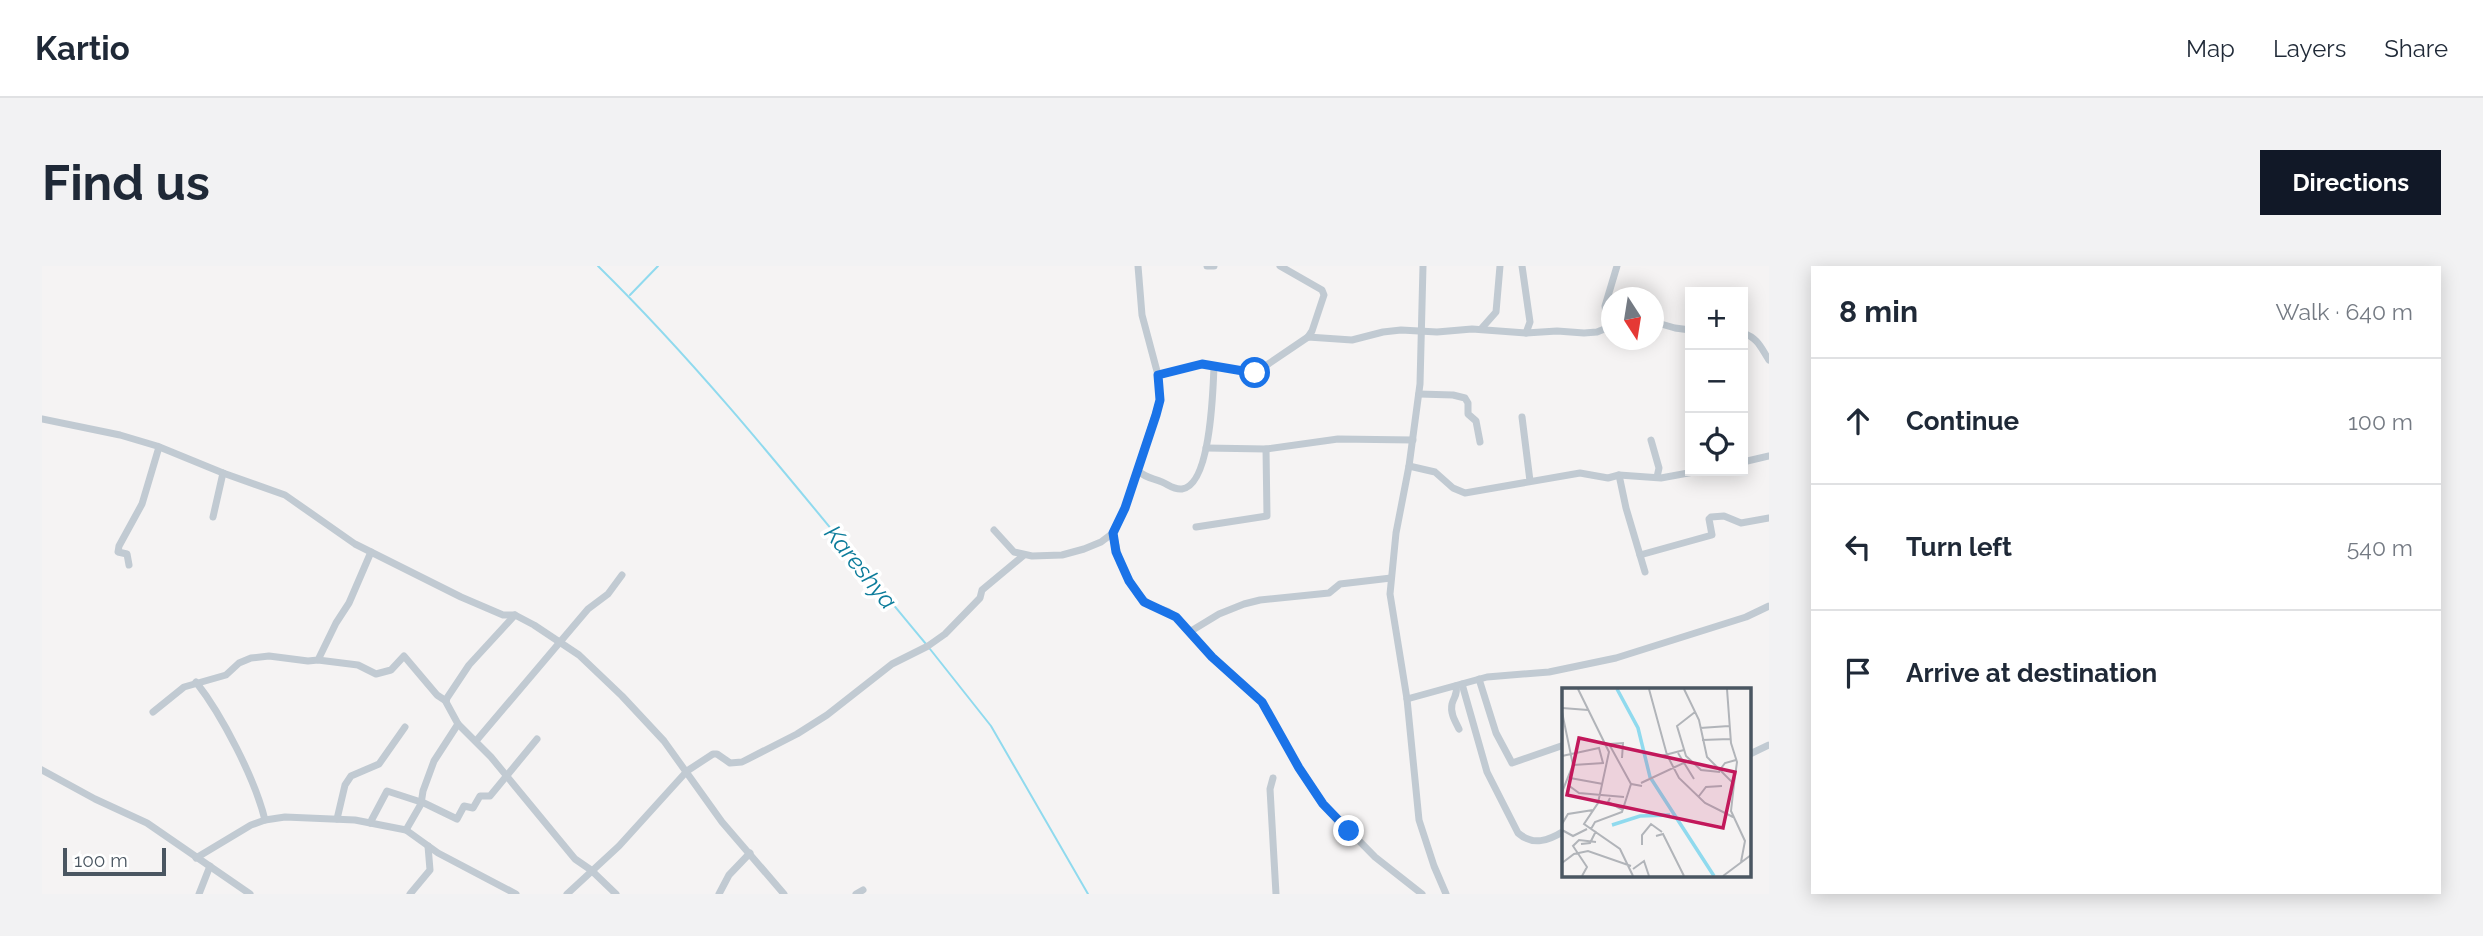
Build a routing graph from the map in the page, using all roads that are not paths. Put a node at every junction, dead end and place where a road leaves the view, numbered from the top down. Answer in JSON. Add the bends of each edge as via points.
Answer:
{"nodes":[{"id":1,"x":1138,"y":266,"type":"edge"},
{"id":2,"x":1207,"y":266,"type":"edge"},
{"id":3,"x":1214,"y":266,"type":"edge"},
{"id":4,"x":1280,"y":266,"type":"edge"},
{"id":5,"x":1423,"y":266,"type":"edge"},
{"id":6,"x":1522,"y":266,"type":"edge"},
{"id":7,"x":1618,"y":266,"type":"edge"},
{"id":8,"x":1502,"y":267,"type":"edge"},
{"id":9,"x":1611,"y":287,"type":"edge"},
{"id":10,"x":1664,"y":325,"type":"edge"},
{"id":11,"x":1481,"y":329,"type":"junction"},
{"id":12,"x":1685,"y":329,"type":"edge"},
{"id":13,"x":1601,"y":330,"type":"edge"},
{"id":14,"x":1423,"y":332,"type":"junction"},
{"id":15,"x":1526,"y":333,"type":"junction"},
{"id":16,"x":1748,"y":335,"type":"edge"},
{"id":17,"x":1308,"y":337,"type":"junction"},
{"id":18,"x":1769,"y":360,"type":"edge"},
{"id":19,"x":1214,"y":366,"type":"junction"},
{"id":20,"x":1158,"y":375,"type":"junction"},
{"id":21,"x":1419,"y":394,"type":"junction"},
{"id":22,"x":1522,"y":417,"type":"dead end"},
{"id":23,"x":42,"y":419,"type":"edge"},
{"id":24,"x":1413,"y":440,"type":"junction"},
{"id":25,"x":1651,"y":440,"type":"dead end"},
{"id":26,"x":1480,"y":442,"type":"dead end"},
{"id":27,"x":159,"y":447,"type":"junction"},
{"id":28,"x":1206,"y":448,"type":"junction"},
{"id":29,"x":1266,"y":449,"type":"junction"},
{"id":30,"x":1769,"y":456,"type":"edge"},
{"id":31,"x":1748,"y":461,"type":"edge"},
{"id":32,"x":1409,"y":466,"type":"junction"},
{"id":33,"x":1138,"y":471,"type":"junction"},
{"id":34,"x":223,"y":473,"type":"junction"},
{"id":35,"x":1685,"y":474,"type":"edge"},
{"id":36,"x":1619,"y":475,"type":"junction"},
{"id":37,"x":1657,"y":477,"type":"junction"},
{"id":38,"x":1531,"y":481,"type":"junction"},
{"id":39,"x":213,"y":517,"type":"dead end"},
{"id":40,"x":1769,"y":518,"type":"edge"},
{"id":41,"x":1196,"y":527,"type":"dead end"},
{"id":42,"x":994,"y":530,"type":"dead end"},
{"id":43,"x":1113,"y":533,"type":"junction"},
{"id":44,"x":371,"y":552,"type":"junction"},
{"id":45,"x":1024,"y":555,"type":"junction"},
{"id":46,"x":1640,"y":555,"type":"junction"},
{"id":47,"x":129,"y":565,"type":"dead end"},
{"id":48,"x":1645,"y":572,"type":"dead end"},
{"id":49,"x":622,"y":575,"type":"dead end"},
{"id":50,"x":1391,"y":578,"type":"junction"},
{"id":51,"x":1769,"y":606,"type":"edge"},
{"id":52,"x":515,"y":615,"type":"junction"},
{"id":53,"x":1191,"y":631,"type":"junction"},
{"id":54,"x":560,"y":643,"type":"junction"},
{"id":55,"x":318,"y":660,"type":"junction"},
{"id":56,"x":1479,"y":680,"type":"junction"},
{"id":57,"x":195,"y":682,"type":"junction"},
{"id":58,"x":1459,"y":685,"type":"junction"},
{"id":59,"x":1407,"y":699,"type":"junction"},
{"id":60,"x":446,"y":701,"type":"junction"},
{"id":61,"x":153,"y":712,"type":"dead end"},
{"id":62,"x":458,"y":724,"type":"junction"},
{"id":63,"x":405,"y":727,"type":"dead end"},
{"id":64,"x":1459,"y":729,"type":"dead end"},
{"id":65,"x":537,"y":739,"type":"dead end"},
{"id":66,"x":476,"y":741,"type":"junction"},
{"id":67,"x":1769,"y":745,"type":"edge"},
{"id":68,"x":1562,"y":746,"type":"edge"},
{"id":69,"x":1752,"y":753,"type":"edge"},
{"id":70,"x":42,"y":770,"type":"edge"},
{"id":71,"x":687,"y":771,"type":"junction"},
{"id":72,"x":506,"y":775,"type":"junction"},
{"id":73,"x":1273,"y":778,"type":"dead end"},
{"id":74,"x":421,"y":804,"type":"junction"},
{"id":75,"x":337,"y":819,"type":"junction"},
{"id":76,"x":265,"y":820,"type":"junction"},
{"id":77,"x":370,"y":823,"type":"junction"},
{"id":78,"x":405,"y":830,"type":"junction"},
{"id":79,"x":1562,"y":832,"type":"edge"},
{"id":80,"x":428,"y":846,"type":"junction"},
{"id":81,"x":750,"y":853,"type":"junction"},
{"id":82,"x":197,"y":858,"type":"junction"},
{"id":83,"x":210,"y":866,"type":"junction"},
{"id":84,"x":591,"y":870,"type":"junction"},
{"id":85,"x":199,"y":894,"type":"edge"},
{"id":86,"x":250,"y":894,"type":"edge"},
{"id":87,"x":410,"y":894,"type":"edge"},
{"id":88,"x":516,"y":894,"type":"edge"},
{"id":89,"x":567,"y":894,"type":"edge"},
{"id":90,"x":616,"y":894,"type":"edge"},
{"id":91,"x":719,"y":894,"type":"edge"},
{"id":92,"x":784,"y":894,"type":"edge"},
{"id":93,"x":1276,"y":894,"type":"edge"},
{"id":94,"x":1422,"y":894,"type":"edge"},
{"id":95,"x":1446,"y":894,"type":"edge"}],
"edges":[{"from":1,"to":20,"type":"street","via":[[1142,315]]},
{"from":2,"to":3,"type":"street"},
{"from":4,"to":17,"type":"street","via":[[1324,295]]},
{"from":5,"to":14,"type":"street"},
{"from":6,"to":15,"type":"street","via":[[1530,322]]},
{"from":7,"to":9,"type":"street"},
{"from":8,"to":11,"type":"street","via":[[1496,312]]},
{"from":10,"to":12,"type":"street"},
{"from":11,"to":14,"type":"street"},
{"from":11,"to":15,"type":"street"},
{"from":13,"to":15,"type":"street"},
{"from":14,"to":17,"type":"street","via":[[1383,332],[1352,340]]},
{"from":14,"to":21,"type":"street"},
{"from":16,"to":18,"type":"street","via":[[1762,346]]},
{"from":17,"to":19,"type":"street","via":[[1255,373]]},
{"from":19,"to":20,"type":"street","via":[[1197,364]]},
{"from":19,"to":28,"type":"street"},
{"from":20,"to":33,"type":"street","via":[[1160,400]]},
{"from":21,"to":24,"type":"street"},
{"from":21,"to":26,"type":"street","via":[[1465,398]]},
{"from":22,"to":38,"type":"street"},
{"from":23,"to":27,"type":"street"},
{"from":24,"to":29,"type":"street","via":[[1338,439]]},
{"from":24,"to":32,"type":"street"},
{"from":25,"to":37,"type":"street","via":[[1659,467]]},
{"from":27,"to":34,"type":"street"},
{"from":27,"to":47,"type":"street","via":[[139,512],[119,546],[118,552],[127,555]]},
{"from":28,"to":29,"type":"street"},
{"from":28,"to":33,"type":"street","via":[[1192,484],[1183,489],[1146,478]]},
{"from":29,"to":41,"type":"street","via":[[1267,516]]},
{"from":30,"to":31,"type":"street"},
{"from":32,"to":38,"type":"street","via":[[1435,472],[1465,493]]},
{"from":32,"to":50,"type":"street"},
{"from":33,"to":43,"type":"street"},
{"from":34,"to":39,"type":"street"},
{"from":34,"to":44,"type":"street","via":[[294,500]]},
{"from":35,"to":37,"type":"street"},
{"from":36,"to":37,"type":"street"},
{"from":36,"to":38,"type":"street","via":[[1580,474]]},
{"from":36,"to":46,"type":"street"},
{"from":40,"to":46,"type":"street","via":[[1741,523],[1724,516],[1711,517],[1709,537]]},
{"from":42,"to":45,"type":"street","via":[[1014,552]]},
{"from":43,"to":45,"type":"street","via":[[1101,542],[1062,555]]},
{"from":43,"to":53,"type":"street","via":[[1121,563],[1138,595]]},
{"from":44,"to":52,"type":"street","via":[[461,597],[503,615]]},
{"from":44,"to":55,"type":"street"},
{"from":45,"to":71,"type":"street","via":[[982,590],[980,598],[945,634],[892,664],[827,715],[742,762],[730,763],[713,754]]},
{"from":46,"to":48,"type":"street"},
{"from":49,"to":54,"type":"street"},
{"from":50,"to":53,"type":"street","via":[[1340,584],[1329,593],[1244,604]]},
{"from":50,"to":59,"type":"street","via":[[1392,616]]},
{"from":51,"to":56,"type":"street","via":[[1616,658]]},
{"from":52,"to":54,"type":"street"},
{"from":52,"to":60,"type":"street","via":[[469,665]]},
{"from":53,"to":94,"type":"street","via":[[1212,657],[1262,702],[1323,804],[1375,857]]},
{"from":54,"to":66,"type":"street"},
{"from":54,"to":71,"type":"street","via":[[622,696]]},
{"from":55,"to":57,"type":"street","via":[[251,659],[226,675]]},
{"from":55,"to":60,"type":"street","via":[[358,665],[376,674],[391,670],[404,656]]},
{"from":56,"to":58,"type":"street"},
{"from":56,"to":68,"type":"street","via":[[1496,733],[1512,763]]},
{"from":57,"to":61,"type":"street"},
{"from":57,"to":76,"type":"street","via":[[223,722]]},
{"from":58,"to":59,"type":"street"},
{"from":58,"to":64,"type":"street","via":[[1451,706]]},
{"from":58,"to":79,"type":"street","via":[[1487,772],[1518,833],[1526,841],[1539,842]]},
{"from":59,"to":95,"type":"street","via":[[1419,820]]},
{"from":60,"to":62,"type":"street"},
{"from":62,"to":66,"type":"street"},
{"from":62,"to":74,"type":"street","via":[[434,761]]},
{"from":63,"to":75,"type":"street","via":[[379,764],[351,776]]},
{"from":65,"to":72,"type":"street"},
{"from":66,"to":72,"type":"street"},
{"from":67,"to":69,"type":"street"},
{"from":70,"to":82,"type":"street","via":[[147,823]]},
{"from":71,"to":81,"type":"street"},
{"from":71,"to":84,"type":"street"},
{"from":72,"to":74,"type":"street","via":[[490,796],[480,796],[473,808],[464,806],[457,819]]},
{"from":72,"to":84,"type":"street","via":[[575,859]]},
{"from":73,"to":93,"type":"street"},
{"from":74,"to":77,"type":"street","via":[[387,791]]},
{"from":74,"to":78,"type":"street"},
{"from":75,"to":76,"type":"street"},
{"from":75,"to":77,"type":"street"},
{"from":76,"to":82,"type":"street"},
{"from":77,"to":78,"type":"street"},
{"from":78,"to":80,"type":"street"},
{"from":80,"to":87,"type":"street","via":[[430,870]]},
{"from":80,"to":88,"type":"street"},
{"from":81,"to":91,"type":"street"},
{"from":81,"to":92,"type":"street"},
{"from":82,"to":83,"type":"street"},
{"from":83,"to":85,"type":"street"},
{"from":83,"to":86,"type":"street"},
{"from":84,"to":89,"type":"street"},
{"from":84,"to":90,"type":"street"}]}
